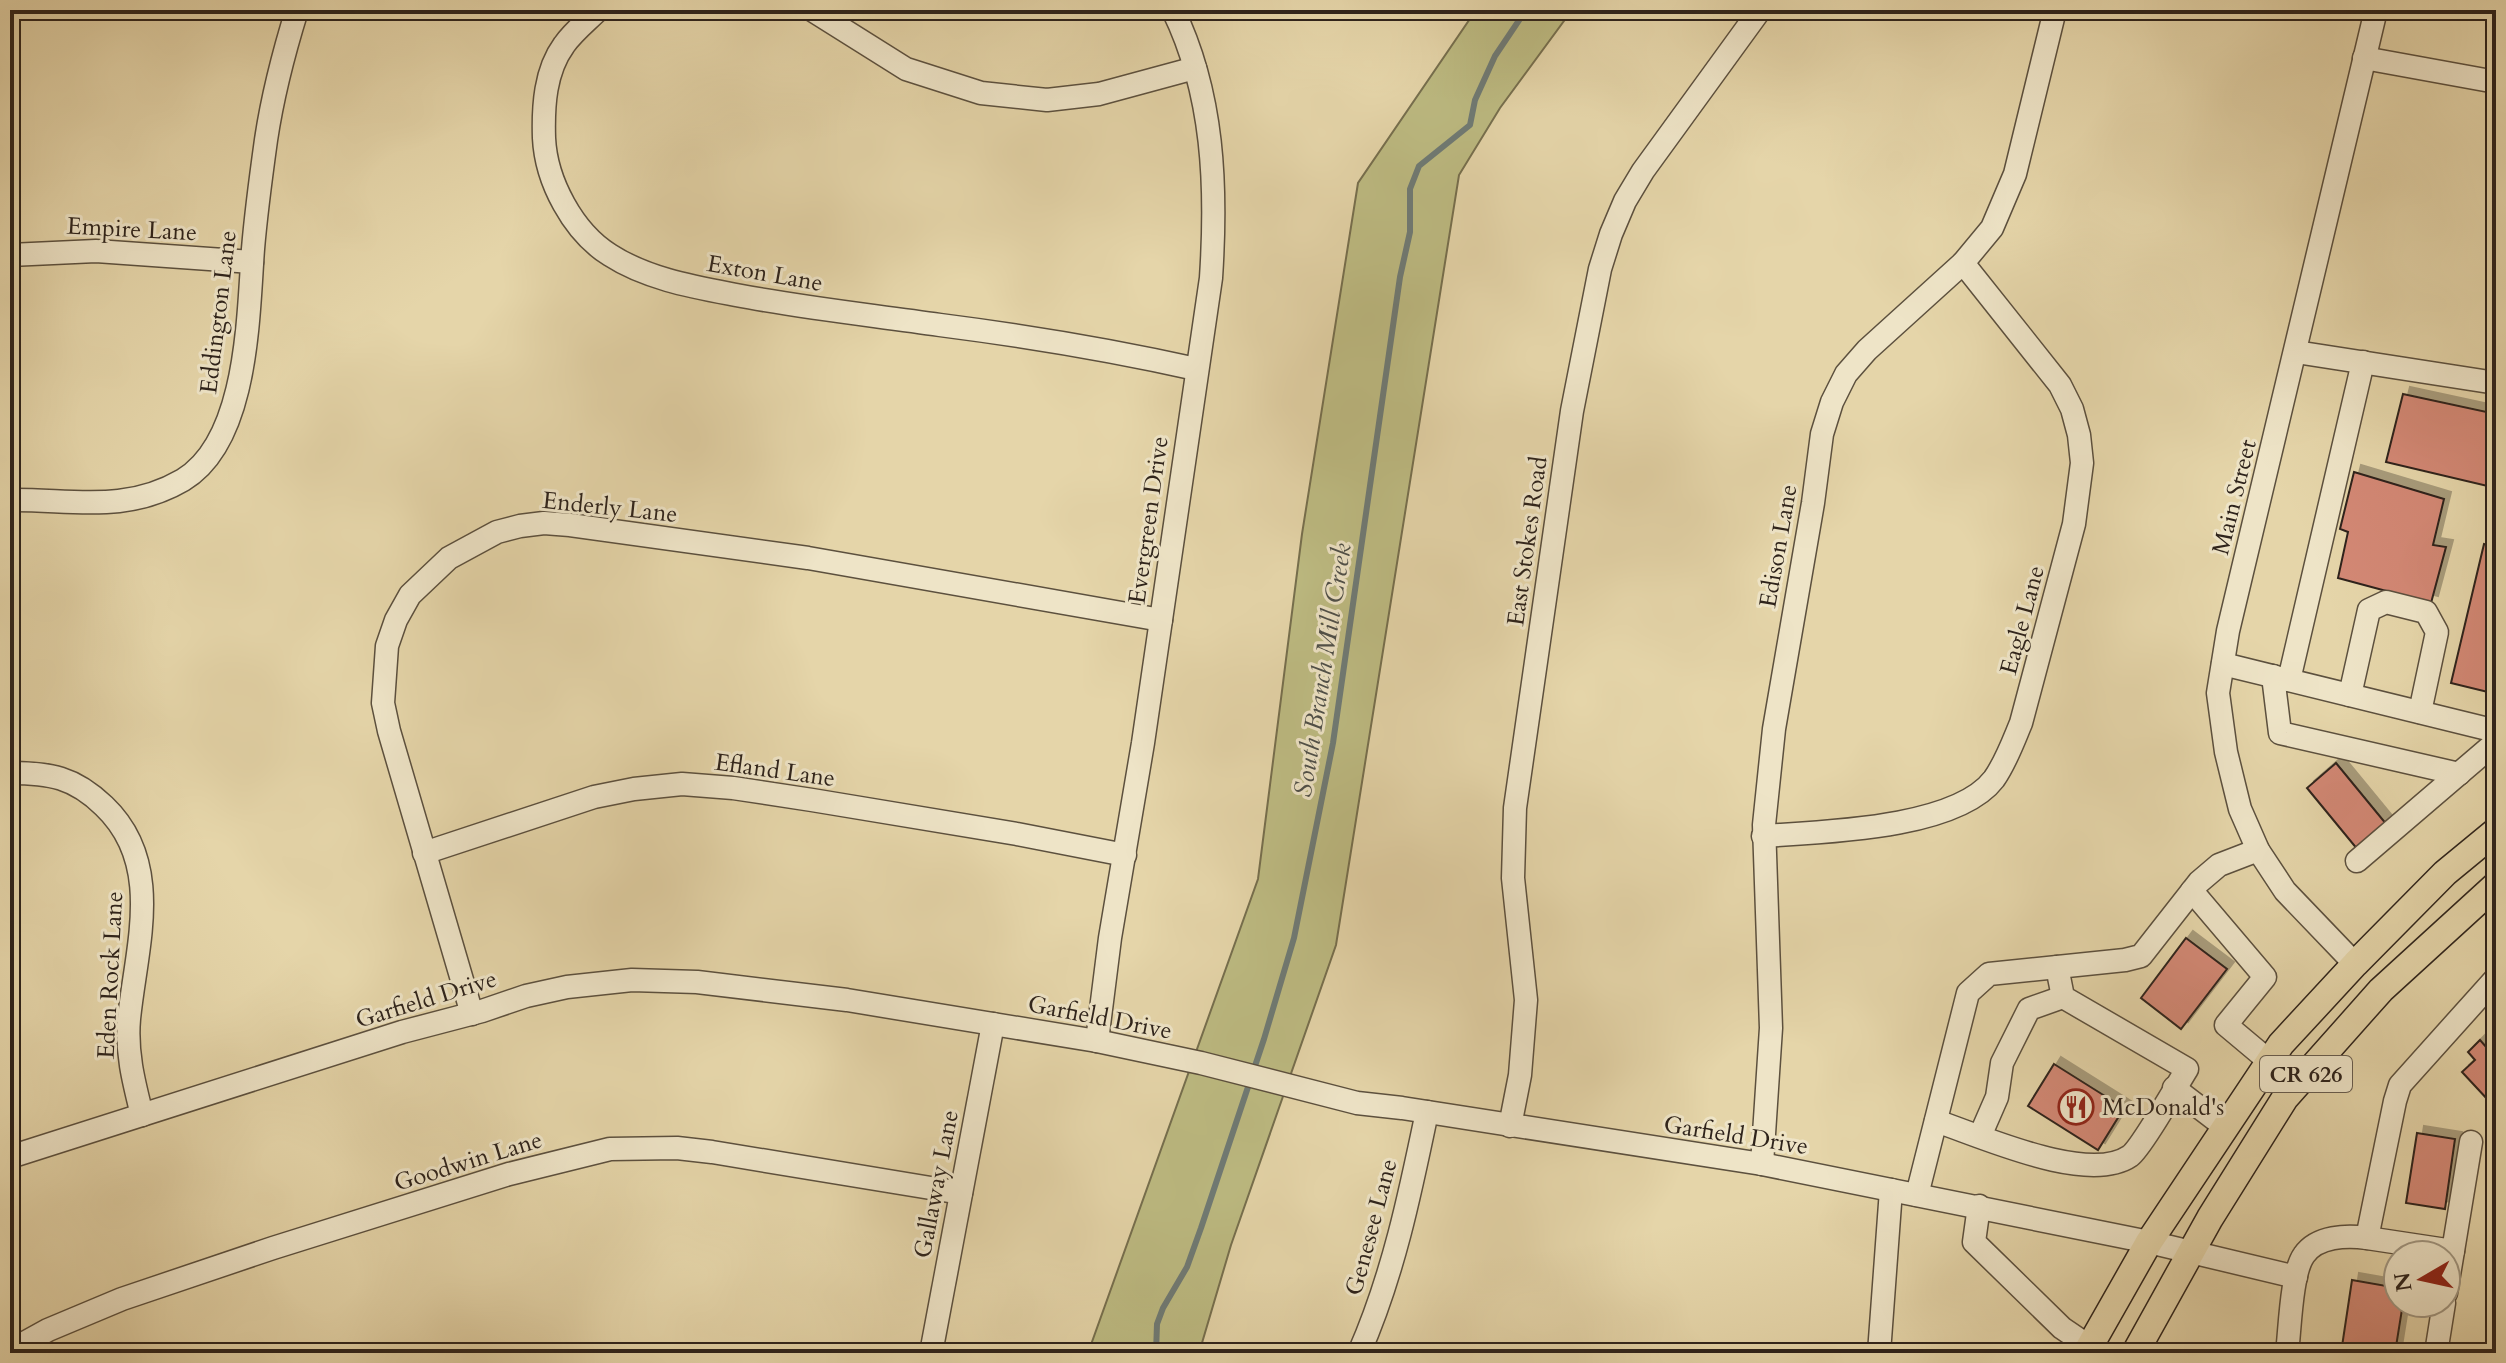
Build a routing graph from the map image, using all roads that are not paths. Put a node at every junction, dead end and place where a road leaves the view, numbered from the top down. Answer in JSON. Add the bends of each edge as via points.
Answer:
{"nodes":[{"id":1,"x":297,"y":10,"type":"edge"},
{"id":2,"x":598,"y":10,"type":"edge"},
{"id":3,"x":812,"y":10,"type":"edge"},
{"id":4,"x":1173,"y":10,"type":"edge"},
{"id":5,"x":1760,"y":10,"type":"edge"},
{"id":6,"x":2055,"y":10,"type":"edge"},
{"id":7,"x":2376,"y":10,"type":"edge"},
{"id":8,"x":2364,"y":58,"type":"junction"},
{"id":9,"x":1195,"y":68,"type":"junction"},
{"id":10,"x":2496,"y":82,"type":"edge"},
{"id":11,"x":10,"y":255,"type":"edge"},
{"id":12,"x":252,"y":262,"type":"junction"},
{"id":13,"x":1963,"y":263,"type":"junction"},
{"id":14,"x":2296,"y":352,"type":"junction"},
{"id":15,"x":2363,"y":362,"type":"junction"},
{"id":16,"x":1196,"y":369,"type":"junction"},
{"id":17,"x":2496,"y":383,"type":"edge"},
{"id":18,"x":10,"y":500,"type":"edge"},
{"id":19,"x":1161,"y":620,"type":"junction"},
{"id":20,"x":2223,"y":664,"type":"junction"},
{"id":21,"x":2281,"y":678,"type":"junction"},
{"id":22,"x":2350,"y":695,"type":"junction"},
{"id":23,"x":2420,"y":712,"type":"junction"},
{"id":24,"x":2496,"y":731,"type":"edge"},
{"id":25,"x":2496,"y":742,"type":"edge"},
{"id":26,"x":10,"y":773,"type":"edge"},
{"id":27,"x":2459,"y":774,"type":"junction"},
{"id":28,"x":2496,"y":831,"type":"edge"},
{"id":29,"x":1763,"y":836,"type":"junction"},
{"id":30,"x":2258,"y":850,"type":"junction"},
{"id":31,"x":424,"y":853,"type":"junction"},
{"id":32,"x":1125,"y":855,"type":"junction"},
{"id":33,"x":2357,"y":861,"type":"dead end"},
{"id":34,"x":2496,"y":885,"type":"edge"},
{"id":35,"x":2192,"y":891,"type":"junction"},
{"id":36,"x":2355,"y":964,"type":"junction"},
{"id":37,"x":2057,"y":967,"type":"junction"},
{"id":38,"x":2496,"y":978,"type":"edge"},
{"id":39,"x":2063,"y":997,"type":"junction"},
{"id":40,"x":472,"y":1014,"type":"junction"},
{"id":41,"x":993,"y":1024,"type":"junction"},
{"id":42,"x":1097,"y":1041,"type":"junction"},
{"id":43,"x":2269,"y":1061,"type":"junction"},
{"id":44,"x":2174,"y":1088,"type":"junction"},
{"id":45,"x":1427,"y":1112,"type":"junction"},
{"id":46,"x":142,"y":1115,"type":"junction"},
{"id":47,"x":1936,"y":1121,"type":"junction"},
{"id":48,"x":1510,"y":1126,"type":"junction"},
{"id":49,"x":2225,"y":1127,"type":"junction"},
{"id":50,"x":1986,"y":1138,"type":"junction"},
{"id":51,"x":2471,"y":1142,"type":"dead end"},
{"id":52,"x":10,"y":1157,"type":"edge"},
{"id":53,"x":1762,"y":1164,"type":"junction"},
{"id":54,"x":1891,"y":1190,"type":"junction"},
{"id":55,"x":961,"y":1193,"type":"junction"},
{"id":56,"x":1917,"y":1195,"type":"junction"},
{"id":57,"x":1979,"y":1206,"type":"junction"},
{"id":58,"x":2367,"y":1238,"type":"junction"},
{"id":59,"x":2455,"y":1239,"type":"edge"},
{"id":60,"x":2382,"y":1240,"type":"edge"},
{"id":61,"x":2149,"y":1242,"type":"junction"},
{"id":62,"x":2191,"y":1252,"type":"junction"},
{"id":63,"x":2296,"y":1277,"type":"junction"},
{"id":64,"x":2441,"y":1319,"type":"edge"},
{"id":65,"x":2088,"y":1350,"type":"edge"},
{"id":66,"x":10,"y":1351,"type":"edge"},
{"id":67,"x":1365,"y":1351,"type":"edge"},
{"id":68,"x":931,"y":1353,"type":"edge"},
{"id":69,"x":1879,"y":1353,"type":"edge"},
{"id":70,"x":2135,"y":1353,"type":"edge"},
{"id":71,"x":2287,"y":1353,"type":"edge"},
{"id":72,"x":2436,"y":1353,"type":"edge"}],
"edges":[{"from":1,"to":12,"type":"street","name":"Eddington Lane","via":[[277,70]]},
{"from":2,"to":16,"type":"street","name":"Exton Lane","via":[[564,44],[552,68],[544,132],[550,171],[572,217],[588,237],[630,267],[713,290],[1115,351]]},
{"from":3,"to":9,"type":"street","via":[[906,69],[981,93],[1047,100]]},
{"from":4,"to":9,"type":"street","name":"Evergreen Drive"},
{"from":5,"to":48,"type":"street","name":"East Stokes Road","via":[[1643,171],[1620,212],[1600,269],[1572,411],[1515,808],[1513,878],[1526,1000]]},
{"from":6,"to":13,"type":"street","name":"Edison Lane","via":[[2015,174],[1992,228]]},
{"from":7,"to":8,"type":"street","name":"Main Street"},
{"from":8,"to":10,"type":"street"},
{"from":8,"to":14,"type":"street","name":"Main Street"},
{"from":9,"to":16,"type":"street","name":"Evergreen Drive","via":[[1215,194],[1211,278]]},
{"from":11,"to":12,"type":"street","name":"Empire Lane","via":[[96,251]]},
{"from":12,"to":18,"type":"street","name":"Eddington Lane","via":[[240,381],[228,423],[206,460],[183,480],[106,504]]},
{"from":13,"to":29,"type":"street","name":"Edison Lane","via":[[1867,350],[1846,374],[1832,402],[1822,434],[1774,729]]},
{"from":13,"to":29,"type":"street","name":"Eagle Lane","via":[[2060,385],[2079,435],[2082,463],[2074,524],[2021,723],[1993,781],[1941,813]]},
{"from":14,"to":15,"type":"street"},
{"from":14,"to":20,"type":"street","name":"Main Street"},
{"from":15,"to":17,"type":"street"},
{"from":15,"to":21,"type":"street"},
{"from":16,"to":19,"type":"street","name":"Evergreen Drive"},
{"from":19,"to":31,"type":"street","name":"Enderly Lane","via":[[651,535],[544,523],[497,532],[429,575],[410,595],[387,646],[383,703]]},
{"from":19,"to":32,"type":"street","name":"Evergreen Drive"},
{"from":20,"to":21,"type":"street"},
{"from":20,"to":30,"type":"street","name":"Main Street","via":[[2218,693],[2226,752],[2240,809]]},
{"from":21,"to":22,"type":"street"},
{"from":21,"to":27,"type":"street","via":[[2280,733]]},
{"from":22,"to":23,"type":"street"},
{"from":22,"to":23,"type":"street","via":[[2369,610],[2386,602],[2426,612],[2437,632]]},
{"from":23,"to":24,"type":"street"},
{"from":25,"to":27,"type":"street"},
{"from":26,"to":46,"type":"street","name":"Eden Rock Lane","via":[[47,773],[98,799],[120,821],[140,865],[129,1062]]},
{"from":27,"to":33,"type":"street"},
{"from":28,"to":36,"type":"main road","number":"CR 626","via":[[2445,873]]},
{"from":29,"to":53,"type":"street","name":"Edison Lane","via":[[1771,1028]]},
{"from":30,"to":35,"type":"street","via":[[2219,865]]},
{"from":30,"to":36,"type":"street","name":"Main Street","via":[[2285,891]]},
{"from":31,"to":32,"type":"street","name":"Efland Lane","via":[[594,797],[682,784],[812,800]]},
{"from":31,"to":40,"type":"street","name":"Enderly Lane"},
{"from":32,"to":42,"type":"street","name":"Evergreen Drive"},
{"from":34,"to":62,"type":"main road","number":"CR 626","via":[[2381,990],[2285,1098]]},
{"from":35,"to":37,"type":"street","via":[[2141,956]]},
{"from":35,"to":43,"type":"street","via":[[2265,977],[2226,1025]]},
{"from":36,"to":43,"type":"main road","number":"CR 626"},
{"from":37,"to":39,"type":"street"},
{"from":37,"to":47,"type":"street","via":[[1989,974],[1968,993]]},
{"from":38,"to":58,"type":"street","via":[[2400,1085]]},
{"from":39,"to":44,"type":"street","via":[[2187,1069]]},
{"from":39,"to":50,"type":"street","via":[[2029,1009],[2002,1063]]},
{"from":40,"to":41,"type":"street","name":"Garfield Drive","via":[[567,987],[632,980],[697,982],[847,1000]]},
{"from":40,"to":46,"type":"street","name":"Garfield Drive"},
{"from":41,"to":42,"type":"street","name":"Garfield Drive"},
{"from":41,"to":55,"type":"street","name":"Gallaway Lane"},
{"from":42,"to":45,"type":"street","name":"Garfield Drive","via":[[1357,1103]]},
{"from":43,"to":49,"type":"main road","number":"CR 626"},
{"from":44,"to":49,"type":"street"},
{"from":44,"to":50,"type":"street","via":[[2132,1155],[2110,1165],[2055,1162]]},
{"from":45,"to":48,"type":"street","name":"Garfield Drive"},
{"from":45,"to":67,"type":"street","name":"Genesee Lane","via":[[1404,1220]]},
{"from":46,"to":52,"type":"street","name":"Garfield Drive"},
{"from":47,"to":50,"type":"street"},
{"from":47,"to":56,"type":"street"},
{"from":48,"to":53,"type":"street","name":"Garfield Drive"},
{"from":49,"to":61,"type":"main road","number":"CR 626"},
{"from":51,"to":59,"type":"street"},
{"from":53,"to":54,"type":"street","name":"Garfield Drive"},
{"from":54,"to":56,"type":"street","name":"Garfield Drive"},
{"from":54,"to":69,"type":"street"},
{"from":55,"to":66,"type":"street","name":"Goodwin Lane","via":[[712,1152],[610,1149],[509,1174],[273,1248],[97,1309]]},
{"from":55,"to":68,"type":"street","name":"Gallaway Lane"},
{"from":56,"to":57,"type":"street","name":"Garfield Drive"},
{"from":57,"to":61,"type":"street","name":"Garfield Drive"},
{"from":57,"to":65,"type":"street","via":[[1974,1242]]},
{"from":58,"to":60,"type":"street"},
{"from":58,"to":63,"type":"street","via":[[2328,1238],[2304,1254]]},
{"from":61,"to":62,"type":"street","name":"Garfield Drive"},
{"from":61,"to":65,"type":"main road","number":"CR 626"},
{"from":62,"to":63,"type":"street","name":"Garfield Drive"},
{"from":62,"to":70,"type":"main road","number":"CR 626"},
{"from":63,"to":71,"type":"street"},
{"from":64,"to":72,"type":"street"}]}
